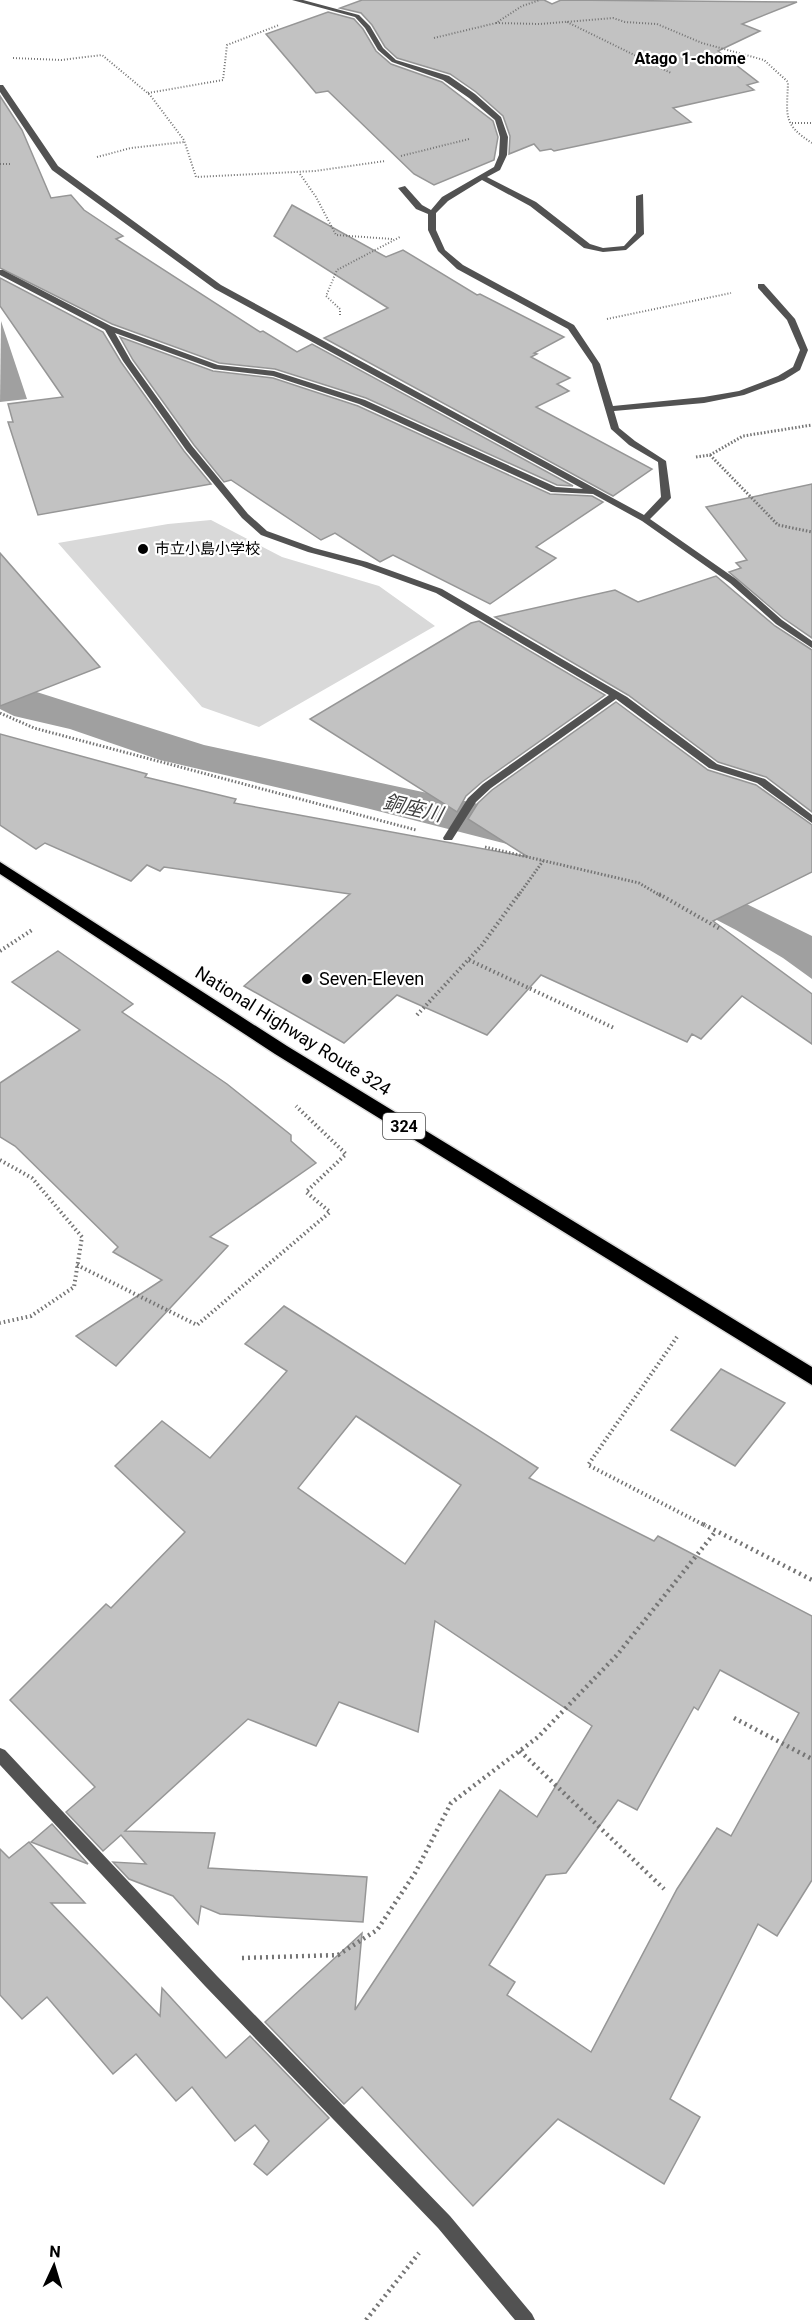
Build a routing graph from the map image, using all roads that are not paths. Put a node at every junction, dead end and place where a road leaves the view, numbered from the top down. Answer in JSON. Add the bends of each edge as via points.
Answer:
{"nodes":[{"id":1,"x":295,"y":0,"type":"edge"},
{"id":2,"x":0,"y":87,"type":"edge"},
{"id":3,"x":482,"y":177,"type":"junction"},
{"id":4,"x":402,"y":188,"type":"dead end"},
{"id":5,"x":640,"y":196,"type":"dead end"},
{"id":6,"x":432,"y":213,"type":"junction"},
{"id":7,"x":0,"y":272,"type":"edge"},
{"id":8,"x":761,"y":286,"type":"road end"},
{"id":9,"x":108,"y":328,"type":"junction"},
{"id":10,"x":611,"y":409,"type":"junction"},
{"id":11,"x":596,"y":492,"type":"junction"},
{"id":12,"x":645,"y":519,"type":"junction"},
{"id":13,"x":812,"y":645,"type":"edge"},
{"id":14,"x":616,"y":695,"type":"junction"},
{"id":15,"x":812,"y":820,"type":"edge"},
{"id":16,"x":451,"y":834,"type":"road end"},
{"id":17,"x":0,"y":867,"type":"edge"},
{"id":18,"x":812,"y":1377,"type":"edge"},
{"id":19,"x":0,"y":1755,"type":"edge"},
{"id":20,"x":526,"y":2320,"type":"edge"}],
"edges":[{"from":1,"to":3,"type":"street","via":[[357,16],[380,49],[394,61],[446,78],[498,118],[504,137],[503,155],[497,168]]},
{"from":2,"to":11,"type":"street","via":[[55,168],[218,287]]},
{"from":3,"to":5,"type":"street","via":[[533,204],[587,246],[603,250],[626,248],[640,234]]},
{"from":3,"to":6,"type":"street","via":[[445,199]]},
{"from":4,"to":6,"type":"street","via":[[419,207]]},
{"from":6,"to":10,"type":"street","via":[[432,226],[442,251],[459,267],[571,327],[596,364]]},
{"from":7,"to":9,"type":"street"},
{"from":8,"to":10,"type":"street","via":[[791,319],[804,350],[797,368],[741,393]]},
{"from":9,"to":11,"type":"street","via":[[216,367],[274,374],[362,402],[554,490]]},
{"from":9,"to":14,"type":"street","via":[[189,448],[264,533],[439,591]]},
{"from":10,"to":12,"type":"street","via":[[615,429],[662,461],[666,498]]},
{"from":11,"to":12,"type":"street"},
{"from":12,"to":13,"type":"street"},
{"from":14,"to":15,"type":"street","via":[[713,766],[761,781]]},
{"from":14,"to":16,"type":"street","via":[[472,800]]},
{"from":17,"to":18,"type":"highway","name":"National Highway Route 324","number":"324","via":[[281,1050]]},
{"from":19,"to":20,"type":"street","via":[[444,2222]]}]}
